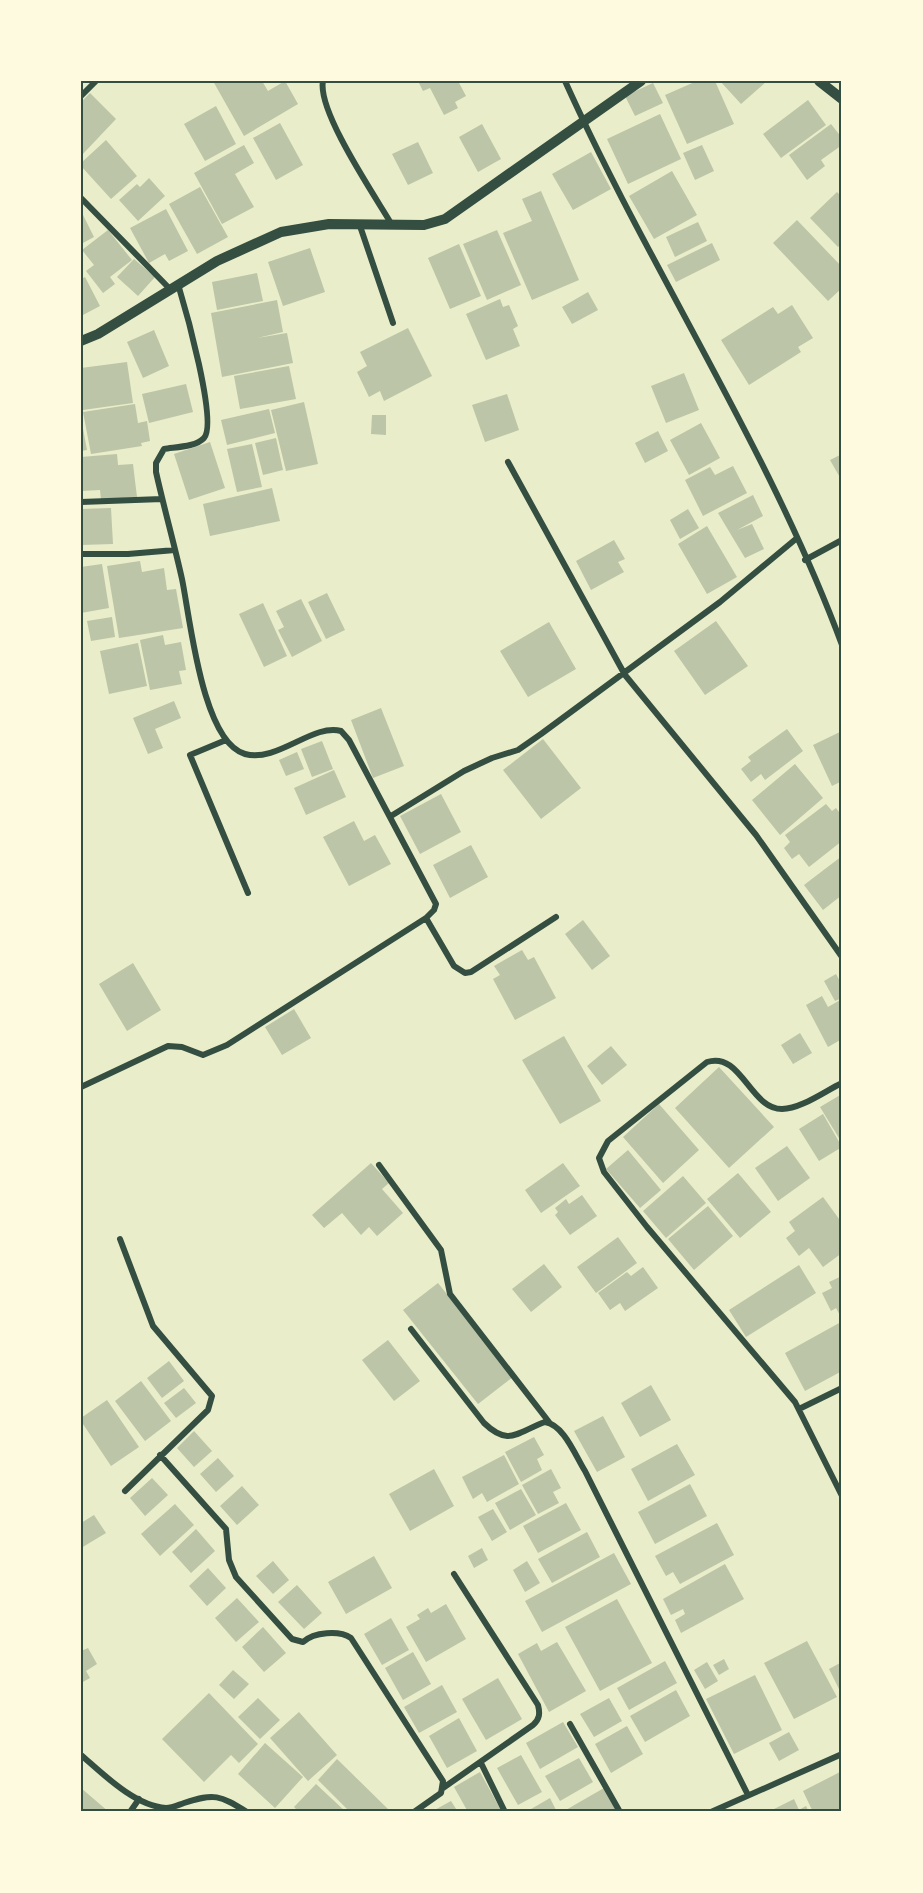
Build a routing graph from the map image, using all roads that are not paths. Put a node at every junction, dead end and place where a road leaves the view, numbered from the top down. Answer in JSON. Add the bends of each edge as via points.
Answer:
{"nodes":[{"id":1,"x":96,"y":81,"type":"edge"},
{"id":2,"x":323,"y":81,"type":"edge"},
{"id":3,"x":565,"y":81,"type":"edge"},
{"id":4,"x":641,"y":81,"type":"edge"},
{"id":5,"x":819,"y":81,"type":"edge"},
{"id":6,"x":81,"y":96,"type":"edge"},
{"id":7,"x":842,"y":99,"type":"edge"},
{"id":8,"x":583,"y":120,"type":"junction"},
{"id":9,"x":81,"y":198,"type":"edge"},
{"id":10,"x":392,"y":225,"type":"junction"},
{"id":11,"x":360,"y":226,"type":"junction"},
{"id":12,"x":174,"y":286,"type":"junction"},
{"id":13,"x":393,"y":323,"type":"dead end"},
{"id":14,"x":81,"y":341,"type":"edge"},
{"id":15,"x":508,"y":462,"type":"dead end"},
{"id":16,"x":162,"y":499,"type":"junction"},
{"id":17,"x":81,"y":502,"type":"edge"},
{"id":18,"x":797,"y":538,"type":"junction"},
{"id":19,"x":842,"y":540,"type":"edge"},
{"id":20,"x":175,"y":550,"type":"junction"},
{"id":21,"x":81,"y":554,"type":"edge"},
{"id":22,"x":805,"y":560,"type":"junction"},
{"id":23,"x":842,"y":645,"type":"edge"},
{"id":24,"x":625,"y":675,"type":"junction"},
{"id":25,"x":226,"y":740,"type":"junction"},
{"id":26,"x":392,"y":816,"type":"junction"},
{"id":27,"x":248,"y":893,"type":"dead end"},
{"id":28,"x":556,"y":917,"type":"dead end"},
{"id":29,"x":426,"y":918,"type":"junction"},
{"id":30,"x":842,"y":957,"type":"edge"},
{"id":31,"x":842,"y":1083,"type":"edge"},
{"id":32,"x":81,"y":1087,"type":"edge"},
{"id":33,"x":380,"y":1165,"type":"dead end"},
{"id":34,"x":120,"y":1239,"type":"dead end"},
{"id":35,"x":411,"y":1329,"type":"dead end"},
{"id":36,"x":842,"y":1388,"type":"edge"},
{"id":37,"x":799,"y":1409,"type":"junction"},
{"id":38,"x":549,"y":1422,"type":"junction"},
{"id":39,"x":160,"y":1455,"type":"junction"},
{"id":40,"x":125,"y":1491,"type":"dead end"},
{"id":41,"x":842,"y":1496,"type":"edge"},
{"id":42,"x":454,"y":1574,"type":"dead end"},
{"id":43,"x":570,"y":1724,"type":"dead end"},
{"id":44,"x":842,"y":1754,"type":"edge"},
{"id":45,"x":81,"y":1755,"type":"edge"},
{"id":46,"x":481,"y":1763,"type":"junction"},
{"id":47,"x":443,"y":1788,"type":"junction"},
{"id":48,"x":748,"y":1794,"type":"junction"},
{"id":49,"x":139,"y":1799,"type":"junction"},
{"id":50,"x":130,"y":1812,"type":"edge"},
{"id":51,"x":247,"y":1812,"type":"edge"},
{"id":52,"x":414,"y":1812,"type":"edge"},
{"id":53,"x":506,"y":1812,"type":"edge"},
{"id":54,"x":620,"y":1812,"type":"edge"},
{"id":55,"x":711,"y":1812,"type":"edge"}],
"edges":[{"from":1,"to":6,"type":"street"},
{"from":2,"to":10,"type":"street","via":[[324,99],[343,141]]},
{"from":3,"to":8,"type":"street"},
{"from":4,"to":8,"type":"street"},
{"from":5,"to":7,"type":"street"},
{"from":8,"to":10,"type":"street","via":[[445,219],[424,225]]},
{"from":8,"to":18,"type":"street"},
{"from":9,"to":12,"type":"street"},
{"from":10,"to":11,"type":"street"},
{"from":11,"to":12,"type":"street","via":[[329,224],[281,232]]},
{"from":11,"to":13,"type":"street"},
{"from":12,"to":14,"type":"street"},
{"from":12,"to":16,"type":"street","via":[[204,386],[209,425],[206,436],[198,442],[160,453],[156,472]]},
{"from":15,"to":24,"type":"street"},
{"from":16,"to":17,"type":"street"},
{"from":16,"to":20,"type":"street"},
{"from":18,"to":22,"type":"street"},
{"from":18,"to":24,"type":"street"},
{"from":19,"to":22,"type":"street"},
{"from":20,"to":21,"type":"street"},
{"from":20,"to":25,"type":"street","via":[[195,653],[216,724]]},
{"from":22,"to":23,"type":"street"},
{"from":24,"to":26,"type":"street","via":[[518,750],[472,767]]},
{"from":24,"to":30,"type":"street","via":[[756,835]]},
{"from":25,"to":26,"type":"street","via":[[246,755],[258,755],[327,730],[341,731]]},
{"from":25,"to":27,"type":"street","via":[[190,755]]},
{"from":26,"to":29,"type":"street","via":[[435,900],[434,910]]},
{"from":28,"to":29,"type":"street","via":[[465,974],[454,966]]},
{"from":29,"to":32,"type":"street","via":[[208,1054],[168,1046]]},
{"from":31,"to":37,"type":"street","via":[[779,1109],[766,1103],[726,1062],[707,1062],[608,1142],[599,1158],[604,1172],[647,1227],[775,1375]]},
{"from":33,"to":38,"type":"street","via":[[441,1250],[450,1294]]},
{"from":34,"to":39,"type":"street","via":[[153,1326],[212,1396],[208,1410]]},
{"from":35,"to":38,"type":"street","via":[[496,1435],[514,1436]]},
{"from":36,"to":37,"type":"street"},
{"from":37,"to":41,"type":"street"},
{"from":38,"to":48,"type":"street","via":[[561,1432],[585,1471]]},
{"from":39,"to":40,"type":"street"},
{"from":39,"to":47,"type":"street","via":[[226,1529],[229,1560],[236,1577],[292,1639],[303,1642],[337,1632],[351,1638],[439,1774]]},
{"from":42,"to":46,"type":"street","via":[[540,1712],[538,1721]]},
{"from":43,"to":54,"type":"street"},
{"from":44,"to":48,"type":"street"},
{"from":45,"to":49,"type":"street"},
{"from":46,"to":47,"type":"street"},
{"from":46,"to":53,"type":"street"},
{"from":47,"to":52,"type":"street"},
{"from":48,"to":55,"type":"street"},
{"from":49,"to":50,"type":"street"},
{"from":49,"to":51,"type":"street","via":[[168,1809],[207,1795],[219,1796]]}]}
